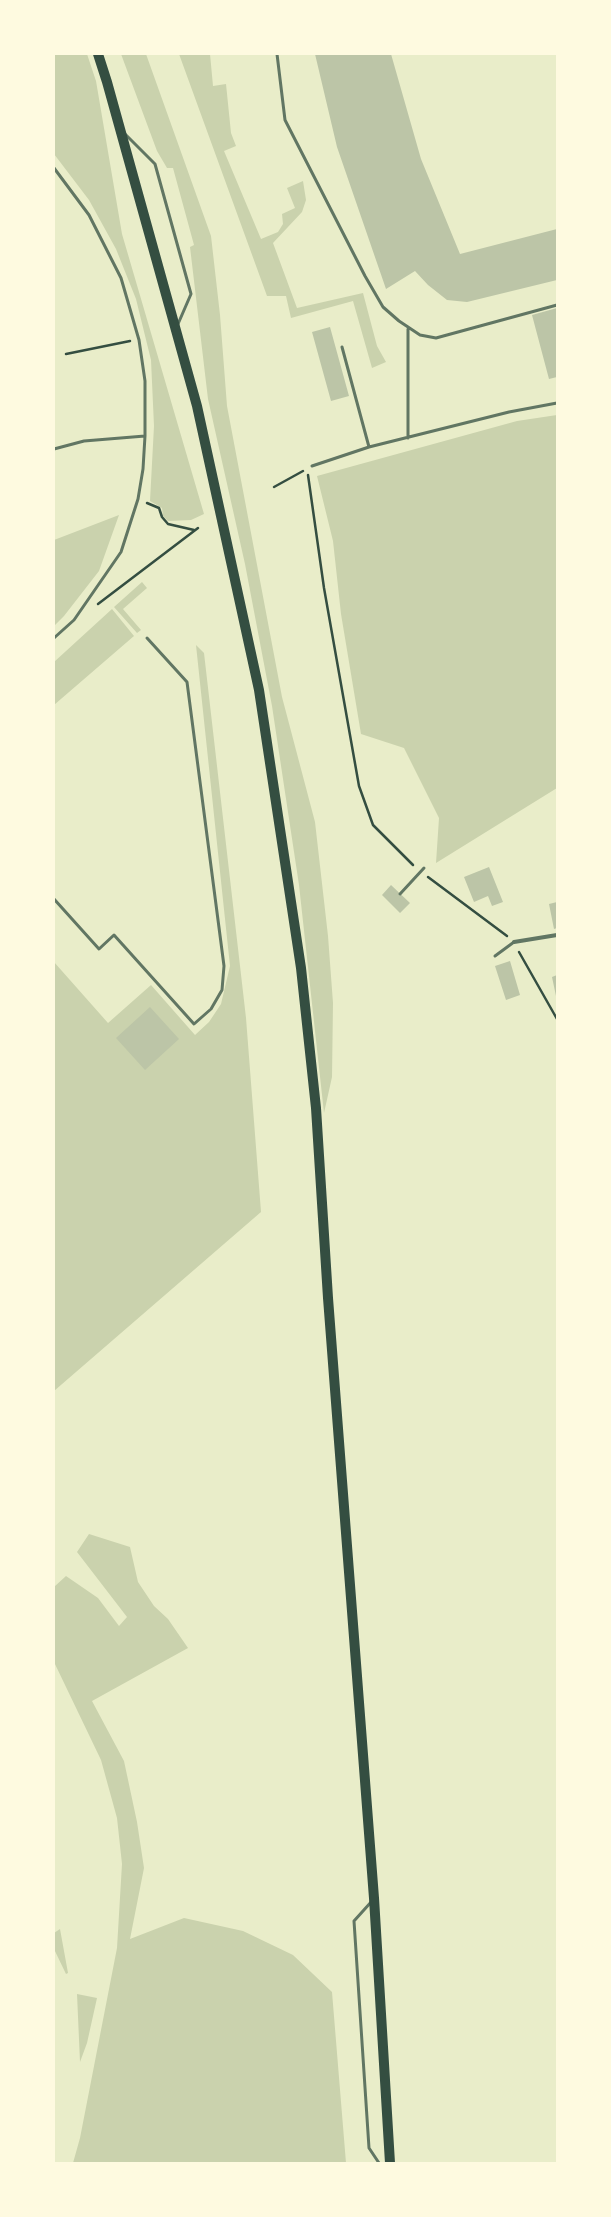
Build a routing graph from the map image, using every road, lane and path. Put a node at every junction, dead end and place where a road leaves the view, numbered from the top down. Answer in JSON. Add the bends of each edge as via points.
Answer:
{"nodes":[{"id":1,"x":98,"y":54,"type":"edge"},
{"id":2,"x":277,"y":54,"type":"edge"},
{"id":3,"x":121,"y":130,"type":"junction"},
{"id":4,"x":54,"y":168,"type":"edge"},
{"id":5,"x":557,"y":305,"type":"edge"},
{"id":6,"x":176,"y":329,"type":"junction"},
{"id":7,"x":408,"y":329,"type":"junction"},
{"id":8,"x":139,"y":340,"type":"junction"},
{"id":9,"x":342,"y":347,"type":"dead end"},
{"id":10,"x":66,"y":354,"type":"dead end"},
{"id":11,"x":557,"y":403,"type":"edge"},
{"id":12,"x":145,"y":436,"type":"junction"},
{"id":13,"x":408,"y":438,"type":"junction"},
{"id":14,"x":369,"y":447,"type":"junction"},
{"id":15,"x":54,"y":449,"type":"edge"},
{"id":16,"x":312,"y":466,"type":"dead end"},
{"id":17,"x":274,"y":487,"type":"dead end"},
{"id":18,"x":138,"y":499,"type":"junction"},
{"id":19,"x":198,"y":528,"type":"dead end"},
{"id":20,"x":195,"y":530,"type":"junction"},
{"id":21,"x":74,"y":620,"type":"junction"},
{"id":22,"x":54,"y":638,"type":"edge"},
{"id":23,"x":147,"y":638,"type":"dead end"},
{"id":24,"x":424,"y":868,"type":"dead end"},
{"id":25,"x":421,"y":871,"type":"junction"},
{"id":26,"x":400,"y":894,"type":"dead end"},
{"id":27,"x":54,"y":900,"type":"edge"},
{"id":28,"x":557,"y":935,"type":"edge"},
{"id":29,"x":514,"y":942,"type":"junction"},
{"id":30,"x":495,"y":956,"type":"dead end"},
{"id":31,"x":557,"y":1019,"type":"edge"},
{"id":32,"x":374,"y":1898,"type":"junction"},
{"id":33,"x":379,"y":2163,"type":"edge"},
{"id":34,"x":390,"y":2163,"type":"edge"}],
"edges":[{"from":1,"to":3,"type":"main road"},
{"from":2,"to":7,"type":"lane","via":[[285,120],[365,276],[383,306]]},
{"from":3,"to":6,"type":"main road"},
{"from":3,"to":6,"type":"lane","via":[[155,164],[190,294]]},
{"from":4,"to":8,"type":"lane","via":[[89,214],[121,278]]},
{"from":5,"to":7,"type":"lane","via":[[436,338],[420,335]]},
{"from":6,"to":32,"type":"main road","via":[[197,406],[259,690],[302,968],[316,1108]]},
{"from":7,"to":13,"type":"lane"},
{"from":8,"to":10,"type":"path"},
{"from":8,"to":12,"type":"lane","via":[[145,381]]},
{"from":9,"to":14,"type":"lane"},
{"from":11,"to":13,"type":"lane","via":[[509,412]]},
{"from":12,"to":15,"type":"lane","via":[[84,441]]},
{"from":12,"to":18,"type":"lane"},
{"from":13,"to":14,"type":"lane"},
{"from":14,"to":16,"type":"lane"},
{"from":17,"to":25,"type":"path","via":[[307,469],[324,588],[359,786],[373,825]]},
{"from":18,"to":20,"type":"path","via":[[159,508],[168,524]]},
{"from":18,"to":21,"type":"lane","via":[[121,552]]},
{"from":19,"to":20,"type":"path"},
{"from":20,"to":21,"type":"path"},
{"from":21,"to":22,"type":"lane"},
{"from":23,"to":27,"type":"lane","via":[[187,682],[224,966],[222,990],[211,1009],[194,1024],[114,935],[98,949]]},
{"from":24,"to":25,"type":"lane"},
{"from":25,"to":26,"type":"lane"},
{"from":25,"to":29,"type":"path"},
{"from":28,"to":29,"type":"street"},
{"from":29,"to":30,"type":"lane"},
{"from":29,"to":31,"type":"path"},
{"from":32,"to":33,"type":"lane","via":[[354,1921],[369,2148]]},
{"from":32,"to":34,"type":"main road"}]}
